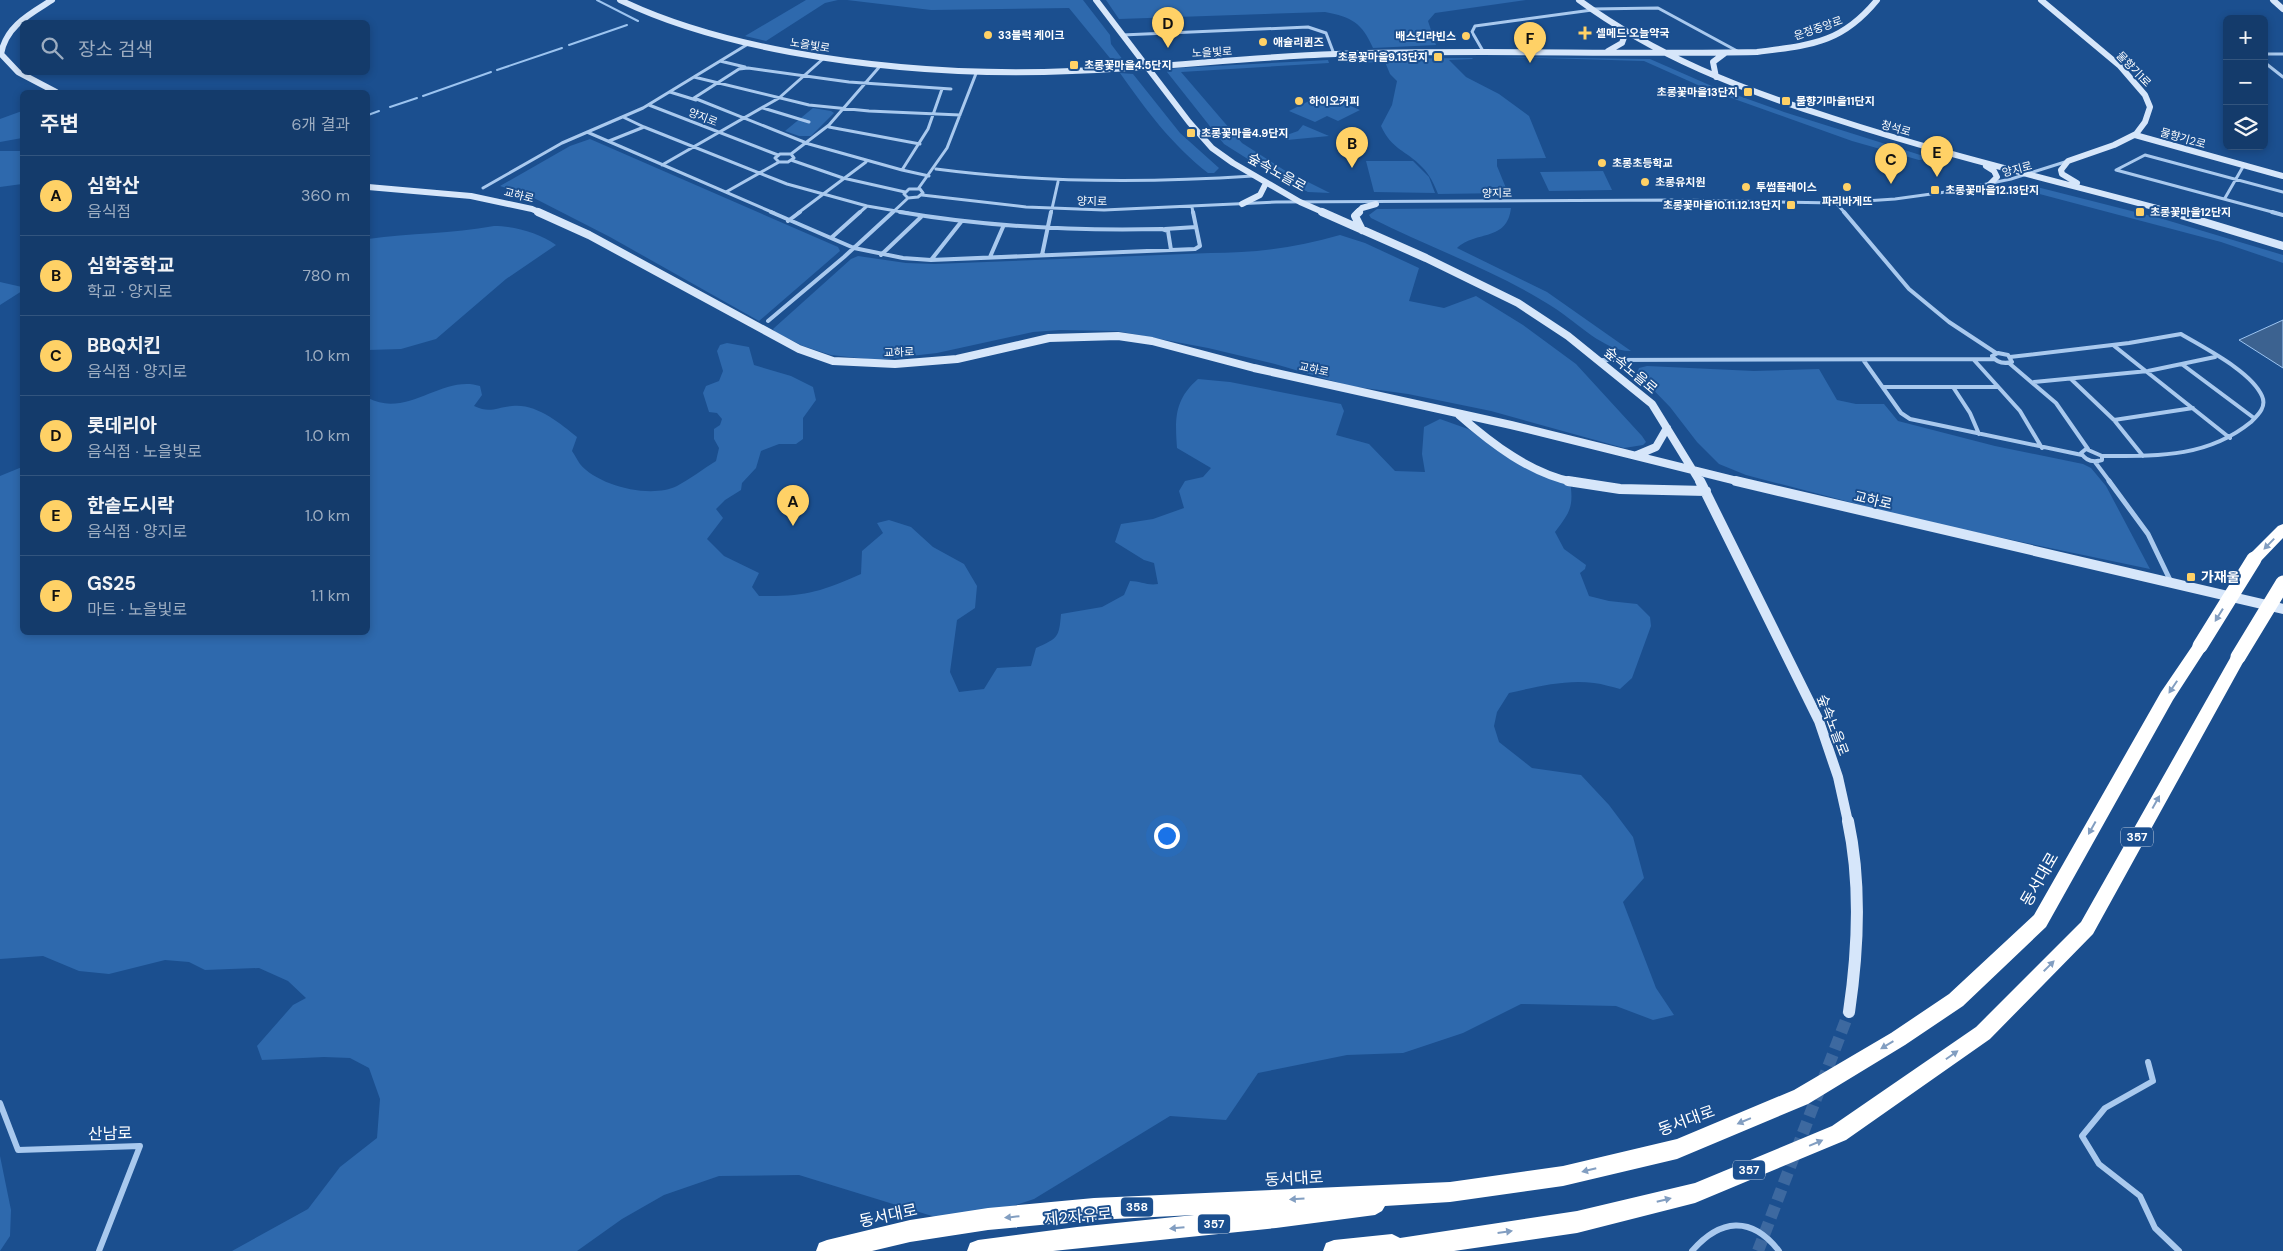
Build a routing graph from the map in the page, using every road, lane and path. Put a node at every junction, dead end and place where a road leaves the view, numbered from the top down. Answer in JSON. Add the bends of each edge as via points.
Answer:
{"nodes":[{"id":1,"x":52,"y":0,"type":"edge"},
{"id":2,"x":620,"y":0,"type":"edge"},
{"id":3,"x":1096,"y":0,"type":"edge"},
{"id":4,"x":1579,"y":0,"type":"edge"},
{"id":5,"x":1877,"y":0,"type":"edge"},
{"id":6,"x":2041,"y":0,"type":"edge"},
{"id":7,"x":2273,"y":0,"type":"edge"},
{"id":8,"x":2283,"y":1,"type":"edge"},
{"id":9,"x":2283,"y":9,"type":"edge"},
{"id":10,"x":1591,"y":10,"type":"junction"},
{"id":11,"x":22,"y":20,"type":"edge"},
{"id":12,"x":20,"y":22,"type":"edge"},
{"id":13,"x":1626,"y":32,"type":"junction"},
{"id":14,"x":1122,"y":35,"type":"junction"},
{"id":15,"x":748,"y":44,"type":"junction"},
{"id":16,"x":1483,"y":51,"type":"junction"},
{"id":17,"x":1606,"y":52,"type":"junction"},
{"id":18,"x":1740,"y":52,"type":"junction"},
{"id":19,"x":1668,"y":53,"type":"junction"},
{"id":20,"x":1724,"y":53,"type":"junction"},
{"id":21,"x":1334,"y":54,"type":"junction"},
{"id":22,"x":2268,"y":54,"type":"edge"},
{"id":23,"x":2283,"y":54,"type":"edge"},
{"id":24,"x":824,"y":58,"type":"junction"},
{"id":25,"x":720,"y":60,"type":"junction"},
{"id":26,"x":881,"y":65,"type":"junction"},
{"id":27,"x":1144,"y":65,"type":"junction"},
{"id":28,"x":2268,"y":65,"type":"edge"},
{"id":29,"x":748,"y":68,"type":"junction"},
{"id":30,"x":20,"y":72,"type":"edge"},
{"id":31,"x":977,"y":72,"type":"junction"},
{"id":32,"x":25,"y":75,"type":"edge"},
{"id":33,"x":2282,"y":75,"type":"edge"},
{"id":34,"x":694,"y":77,"type":"junction"},
{"id":35,"x":1716,"y":77,"type":"junction"},
{"id":36,"x":802,"y":78,"type":"junction"},
{"id":37,"x":718,"y":83,"type":"junction"},
{"id":38,"x":864,"y":85,"type":"junction"},
{"id":39,"x":942,"y":89,"type":"junction"},
{"id":40,"x":951,"y":89,"type":"dead end"},
{"id":41,"x":52,"y":90,"type":"edge"},
{"id":42,"x":670,"y":92,"type":"junction"},
{"id":43,"x":779,"y":98,"type":"junction"},
{"id":44,"x":696,"y":100,"type":"junction"},
{"id":45,"x":649,"y":105,"type":"junction"},
{"id":46,"x":762,"y":108,"type":"junction"},
{"id":47,"x":844,"y":109,"type":"junction"},
{"id":48,"x":934,"y":114,"type":"junction"},
{"id":49,"x":960,"y":115,"type":"junction"},
{"id":50,"x":624,"y":117,"type":"junction"},
{"id":51,"x":746,"y":119,"type":"junction"},
{"id":52,"x":808,"y":122,"type":"dead end"},
{"id":53,"x":644,"y":127,"type":"junction"},
{"id":54,"x":829,"y":127,"type":"junction"},
{"id":55,"x":587,"y":132,"type":"junction"},
{"id":56,"x":720,"y":133,"type":"junction"},
{"id":57,"x":2135,"y":134,"type":"junction"},
{"id":58,"x":609,"y":141,"type":"junction"},
{"id":59,"x":809,"y":144,"type":"junction"},
{"id":60,"x":920,"y":144,"type":"junction"},
{"id":61,"x":694,"y":147,"type":"junction"},
{"id":62,"x":791,"y":154,"type":"junction"},
{"id":63,"x":778,"y":156,"type":"junction"},
{"id":64,"x":791,"y":160,"type":"junction"},
{"id":65,"x":1979,"y":161,"type":"junction"},
{"id":66,"x":2068,"y":161,"type":"junction"},
{"id":67,"x":779,"y":162,"type":"junction"},
{"id":68,"x":866,"y":162,"type":"junction"},
{"id":69,"x":662,"y":165,"type":"junction"},
{"id":70,"x":2244,"y":165,"type":"junction"},
{"id":71,"x":936,"y":169,"type":"junction"},
{"id":72,"x":902,"y":170,"type":"junction"},
{"id":73,"x":758,"y":173,"type":"junction"},
{"id":74,"x":2031,"y":175,"type":"junction"},
{"id":75,"x":929,"y":176,"type":"junction"},
{"id":76,"x":1253,"y":176,"type":"junction"},
{"id":77,"x":2283,"y":176,"type":"edge"},
{"id":78,"x":845,"y":178,"type":"junction"},
{"id":79,"x":2236,"y":178,"type":"junction"},
{"id":80,"x":1058,"y":182,"type":"junction"},
{"id":81,"x":1266,"y":183,"type":"junction"},
{"id":82,"x":1989,"y":185,"type":"junction"},
{"id":83,"x":370,"y":187,"type":"edge"},
{"id":84,"x":483,"y":188,"type":"dead end"},
{"id":85,"x":918,"y":189,"type":"junction"},
{"id":86,"x":2092,"y":190,"type":"junction"},
{"id":87,"x":726,"y":192,"type":"junction"},
{"id":88,"x":905,"y":192,"type":"junction"},
{"id":89,"x":2283,"y":192,"type":"edge"},
{"id":90,"x":823,"y":195,"type":"junction"},
{"id":91,"x":922,"y":195,"type":"junction"},
{"id":92,"x":908,"y":198,"type":"junction"},
{"id":93,"x":2225,"y":198,"type":"junction"},
{"id":94,"x":1300,"y":202,"type":"junction"},
{"id":95,"x":1836,"y":203,"type":"junction"},
{"id":96,"x":1242,"y":204,"type":"junction"},
{"id":97,"x":1376,"y":204,"type":"junction"},
{"id":98,"x":867,"y":206,"type":"junction"},
{"id":99,"x":1192,"y":207,"type":"junction"},
{"id":100,"x":1052,"y":208,"type":"junction"},
{"id":101,"x":894,"y":211,"type":"junction"},
{"id":102,"x":2283,"y":216,"type":"edge"},
{"id":103,"x":921,"y":217,"type":"junction"},
{"id":104,"x":788,"y":221,"type":"junction"},
{"id":105,"x":961,"y":222,"type":"junction"},
{"id":106,"x":1196,"y":226,"type":"junction"},
{"id":107,"x":1003,"y":227,"type":"junction"},
{"id":108,"x":1047,"y":229,"type":"junction"},
{"id":109,"x":1162,"y":229,"type":"junction"},
{"id":110,"x":1362,"y":230,"type":"junction"},
{"id":111,"x":831,"y":238,"type":"junction"},
{"id":112,"x":2283,"y":246,"type":"edge"},
{"id":113,"x":854,"y":248,"type":"junction"},
{"id":114,"x":1171,"y":250,"type":"junction"},
{"id":115,"x":881,"y":254,"type":"junction"},
{"id":116,"x":1042,"y":255,"type":"junction"},
{"id":117,"x":990,"y":257,"type":"junction"},
{"id":118,"x":931,"y":260,"type":"junction"},
{"id":119,"x":768,"y":321,"type":"dead end"},
{"id":120,"x":2113,"y":345,"type":"junction"},
{"id":121,"x":1996,"y":353,"type":"junction"},
{"id":122,"x":2010,"y":357,"type":"junction"},
{"id":123,"x":2215,"y":357,"type":"junction"},
{"id":124,"x":1994,"y":359,"type":"junction"},
{"id":125,"x":1600,"y":360,"type":"junction"},
{"id":126,"x":1974,"y":360,"type":"junction"},
{"id":127,"x":1864,"y":361,"type":"junction"},
{"id":128,"x":2010,"y":363,"type":"junction"},
{"id":129,"x":2183,"y":365,"type":"junction"},
{"id":130,"x":2146,"y":371,"type":"junction"},
{"id":131,"x":2072,"y":380,"type":"junction"},
{"id":132,"x":2034,"y":382,"type":"junction"},
{"id":133,"x":1882,"y":387,"type":"junction"},
{"id":134,"x":1953,"y":387,"type":"junction"},
{"id":135,"x":1998,"y":387,"type":"junction"},
{"id":136,"x":2193,"y":408,"type":"junction"},
{"id":137,"x":1458,"y":414,"type":"junction"},
{"id":138,"x":2254,"y":418,"type":"junction"},
{"id":139,"x":2114,"y":420,"type":"junction"},
{"id":140,"x":1667,"y":428,"type":"junction"},
{"id":141,"x":1979,"y":434,"type":"junction"},
{"id":142,"x":2230,"y":438,"type":"junction"},
{"id":143,"x":2042,"y":448,"type":"junction"},
{"id":144,"x":2088,"y":449,"type":"junction"},
{"id":145,"x":2082,"y":455,"type":"junction"},
{"id":146,"x":1635,"y":456,"type":"junction"},
{"id":147,"x":2102,"y":456,"type":"junction"},
{"id":148,"x":2143,"y":456,"type":"junction"},
{"id":149,"x":2095,"y":462,"type":"junction"},
{"id":150,"x":1692,"y":470,"type":"junction"},
{"id":151,"x":1706,"y":491,"type":"junction"},
{"id":152,"x":2283,"y":529,"type":"edge"},
{"id":153,"x":2171,"y":582,"type":"junction"},
{"id":154,"x":2283,"y":583,"type":"edge"},
{"id":155,"x":2283,"y":610,"type":"edge"},
{"id":156,"x":1849,"y":1012,"type":"tunnel mouth"},
{"id":157,"x":2148,"y":1062,"type":"dead end"},
{"id":158,"x":0,"y":1103,"type":"edge"},
{"id":159,"x":1450,"y":1192,"type":"junction"},
{"id":160,"x":1457,"y":1239,"type":"junction"},
{"id":161,"x":99,"y":1251,"type":"edge"},
{"id":162,"x":827,"y":1251,"type":"edge"},
{"id":163,"x":978,"y":1251,"type":"edge"},
{"id":164,"x":1334,"y":1251,"type":"edge"},
{"id":165,"x":1382,"y":1251,"type":"edge"},
{"id":166,"x":1692,"y":1251,"type":"edge"},
{"id":167,"x":1778,"y":1251,"type":"edge"},
{"id":168,"x":2179,"y":1251,"type":"edge"}],
"edges":[{"from":1,"to":11,"type":"street"},
{"from":2,"to":15,"type":"street","name":"노을빛로","via":[[683,26]]},
{"from":3,"to":14,"type":"street","name":"숲속노을로"},
{"from":4,"to":10,"type":"street","name":"청석로"},
{"from":5,"to":18,"type":"street","name":"운정중앙로","via":[[1865,16],[1847,30],[1800,46]]},
{"from":6,"to":57,"type":"street","name":"물향기1로","via":[[2110,58],[2144,93],[2150,108],[2146,121]]},
{"from":7,"to":8,"type":"street"},
{"from":7,"to":9,"type":"street"},
{"from":10,"to":13,"type":"street","name":"청석로"},
{"from":10,"to":16,"type":"street","via":[[1475,26],[1472,32]]},
{"from":10,"to":18,"type":"street","via":[[1658,8]]},
{"from":12,"to":30,"type":"street","via":[[7,33],[1,54],[6,64]]},
{"from":13,"to":17,"type":"street","via":[[1622,43]]},
{"from":13,"to":19,"type":"street","name":"청석로"},
{"from":14,"to":21,"type":"street","via":[[1308,27],[1324,32]]},
{"from":14,"to":27,"type":"street","name":"숲속노을로"},
{"from":15,"to":24,"type":"street","name":"노을빛로"},
{"from":15,"to":25,"type":"street"},
{"from":16,"to":17,"type":"street","name":"노을빛로"},
{"from":16,"to":21,"type":"street","name":"노을빛로"},
{"from":17,"to":19,"type":"street","name":"노을빛로"},
{"from":18,"to":20,"type":"street","name":"운정중앙로"},
{"from":19,"to":20,"type":"street","name":"노을빛로"},
{"from":19,"to":35,"type":"street","name":"청석로"},
{"from":20,"to":35,"type":"street","via":[[1713,62]]},
{"from":21,"to":27,"type":"street","name":"노을빛로"},
{"from":22,"to":23,"type":"street"},
{"from":24,"to":26,"type":"street","name":"노을빛로"},
{"from":24,"to":36,"type":"street"},
{"from":25,"to":29,"type":"street"},
{"from":25,"to":34,"type":"street"},
{"from":26,"to":31,"type":"street","name":"노을빛로"},
{"from":26,"to":38,"type":"street"},
{"from":27,"to":31,"type":"street","name":"노을빛로","via":[[1061,71]]},
{"from":27,"to":76,"type":"street","name":"숲속노을로","via":[[1212,148]]},
{"from":28,"to":33,"type":"street"},
{"from":29,"to":36,"type":"street"},
{"from":29,"to":37,"type":"street","via":[[739,69]]},
{"from":31,"to":49,"type":"street"},
{"from":32,"to":41,"type":"street"},
{"from":34,"to":37,"type":"street"},
{"from":34,"to":42,"type":"street"},
{"from":35,"to":65,"type":"street","name":"청석로","via":[[1857,128]]},
{"from":36,"to":38,"type":"street"},
{"from":36,"to":43,"type":"street"},
{"from":37,"to":43,"type":"street"},
{"from":37,"to":44,"type":"street","via":[[694,98]]},
{"from":38,"to":39,"type":"street"},
{"from":38,"to":47,"type":"street"},
{"from":39,"to":40,"type":"street"},
{"from":39,"to":48,"type":"street"},
{"from":42,"to":44,"type":"street"},
{"from":42,"to":45,"type":"street"},
{"from":43,"to":46,"type":"street"},
{"from":43,"to":47,"type":"street"},
{"from":44,"to":51,"type":"street"},
{"from":45,"to":50,"type":"street"},
{"from":45,"to":56,"type":"street","name":"양지로"},
{"from":46,"to":51,"type":"street"},
{"from":46,"to":52,"type":"street"},
{"from":47,"to":48,"type":"street"},
{"from":47,"to":54,"type":"street"},
{"from":48,"to":49,"type":"street"},
{"from":48,"to":60,"type":"street"},
{"from":49,"to":71,"type":"street","via":[[954,135]]},
{"from":50,"to":53,"type":"street"},
{"from":50,"to":55,"type":"street"},
{"from":51,"to":56,"type":"street"},
{"from":51,"to":59,"type":"street"},
{"from":53,"to":58,"type":"street"},
{"from":53,"to":61,"type":"street"},
{"from":54,"to":59,"type":"street"},
{"from":54,"to":60,"type":"street"},
{"from":55,"to":58,"type":"street"},
{"from":55,"to":84,"type":"street","via":[[562,142]]},
{"from":56,"to":61,"type":"street"},
{"from":56,"to":63,"type":"street","name":"양지로"},
{"from":57,"to":66,"type":"street"},
{"from":57,"to":70,"type":"street","name":"물향기2로"},
{"from":58,"to":69,"type":"street"},
{"from":59,"to":62,"type":"street"},
{"from":59,"to":68,"type":"street"},
{"from":60,"to":72,"type":"street"},
{"from":61,"to":69,"type":"street"},
{"from":61,"to":73,"type":"street"},
{"from":62,"to":63,"type":"street"},
{"from":62,"to":64,"type":"street","via":[[794,157]]},
{"from":63,"to":67,"type":"street","via":[[775,160]]},
{"from":64,"to":67,"type":"street"},
{"from":64,"to":78,"type":"street"},
{"from":65,"to":74,"type":"street","name":"청석로"},
{"from":65,"to":82,"type":"street","via":[[1997,177]]},
{"from":66,"to":74,"type":"street","name":"양지로"},
{"from":66,"to":86,"type":"street","via":[[2062,174]]},
{"from":67,"to":73,"type":"street"},
{"from":68,"to":72,"type":"street"},
{"from":68,"to":78,"type":"street"},
{"from":69,"to":87,"type":"street"},
{"from":70,"to":77,"type":"street","name":"물향기2로"},
{"from":70,"to":79,"type":"street"},
{"from":71,"to":75,"type":"street"},
{"from":71,"to":80,"type":"street"},
{"from":72,"to":75,"type":"street"},
{"from":73,"to":87,"type":"street"},
{"from":73,"to":90,"type":"street"},
{"from":74,"to":82,"type":"street","name":"양지로"},
{"from":74,"to":86,"type":"street","name":"청석로"},
{"from":75,"to":85,"type":"street"},
{"from":76,"to":80,"type":"street","via":[[1129,183]]},
{"from":76,"to":81,"type":"street","name":"숲속노을로"},
{"from":78,"to":88,"type":"street"},
{"from":78,"to":90,"type":"street"},
{"from":79,"to":89,"type":"street"},
{"from":79,"to":93,"type":"street"},
{"from":79,"to":93,"type":"street","via":[[2145,155],[2116,170]]},
{"from":80,"to":100,"type":"street"},
{"from":81,"to":94,"type":"street","name":"숲속노을로"},
{"from":81,"to":96,"type":"street","via":[[1260,195]]},
{"from":82,"to":95,"type":"street","name":"양지로","via":[[1914,197]]},
{"from":83,"to":137,"type":"street","name":"교하로","via":[[471,196],[532,209],[590,235],[799,349],[832,361],[860,364],[935,362],[1040,340],[1118,336],[1152,341],[1254,368]]},
{"from":85,"to":88,"type":"street"},
{"from":85,"to":91,"type":"street"},
{"from":86,"to":112,"type":"street","name":"청석로"},
{"from":87,"to":104,"type":"street"},
{"from":88,"to":92,"type":"street"},
{"from":90,"to":98,"type":"street"},
{"from":90,"to":104,"type":"street"},
{"from":91,"to":92,"type":"street","name":"양지로"},
{"from":91,"to":100,"type":"street","name":"양지로"},
{"from":92,"to":101,"type":"street"},
{"from":93,"to":102,"type":"street"},
{"from":94,"to":96,"type":"street","name":"양지로"},
{"from":94,"to":97,"type":"street","name":"양지로"},
{"from":94,"to":110,"type":"street","name":"숲속노을로"},
{"from":95,"to":97,"type":"street","name":"양지로","via":[[1680,200]]},
{"from":95,"to":121,"type":"street","via":[[1909,288],[1949,322]]},
{"from":96,"to":99,"type":"street","name":"양지로"},
{"from":97,"to":110,"type":"street","via":[[1362,208],[1355,216]]},
{"from":98,"to":101,"type":"street"},
{"from":98,"to":111,"type":"street"},
{"from":99,"to":100,"type":"street","name":"양지로","via":[[1127,210]]},
{"from":99,"to":106,"type":"street"},
{"from":100,"to":108,"type":"street"},
{"from":101,"to":103,"type":"street"},
{"from":101,"to":113,"type":"street"},
{"from":103,"to":105,"type":"street"},
{"from":103,"to":115,"type":"street"},
{"from":104,"to":111,"type":"street"},
{"from":105,"to":107,"type":"street"},
{"from":105,"to":118,"type":"street"},
{"from":106,"to":109,"type":"street"},
{"from":106,"to":114,"type":"street","via":[[1200,246]]},
{"from":107,"to":108,"type":"street"},
{"from":107,"to":117,"type":"street"},
{"from":108,"to":109,"type":"street"},
{"from":108,"to":116,"type":"street"},
{"from":109,"to":114,"type":"street","via":[[1168,231]]},
{"from":110,"to":125,"type":"street","name":"숲속노을로","via":[[1518,303]]},
{"from":111,"to":113,"type":"street"},
{"from":113,"to":115,"type":"street"},
{"from":113,"to":119,"type":"street"},
{"from":114,"to":116,"type":"street"},
{"from":115,"to":118,"type":"street"},
{"from":116,"to":117,"type":"street"},
{"from":117,"to":118,"type":"street"},
{"from":120,"to":122,"type":"street"},
{"from":120,"to":123,"type":"street","via":[[2181,334]]},
{"from":120,"to":130,"type":"street"},
{"from":121,"to":122,"type":"street"},
{"from":121,"to":124,"type":"street","via":[[1992,356]]},
{"from":122,"to":128,"type":"street"},
{"from":123,"to":129,"type":"street"},
{"from":123,"to":138,"type":"street","via":[[2249,379],[2263,396],[2264,405]]},
{"from":124,"to":126,"type":"street"},
{"from":124,"to":128,"type":"street"},
{"from":125,"to":127,"type":"street"},
{"from":125,"to":140,"type":"street","name":"숲속노을로","via":[[1652,404]]},
{"from":126,"to":127,"type":"street"},
{"from":126,"to":135,"type":"street"},
{"from":127,"to":133,"type":"street"},
{"from":128,"to":132,"type":"street"},
{"from":129,"to":130,"type":"street"},
{"from":129,"to":138,"type":"street"},
{"from":130,"to":131,"type":"street"},
{"from":130,"to":136,"type":"street"},
{"from":131,"to":132,"type":"street"},
{"from":131,"to":139,"type":"street"},
{"from":132,"to":144,"type":"street","via":[[2069,420]]},
{"from":133,"to":134,"type":"street"},
{"from":133,"to":141,"type":"street","via":[[1901,413],[1910,419]]},
{"from":134,"to":135,"type":"street"},
{"from":134,"to":141,"type":"street"},
{"from":135,"to":143,"type":"street","via":[[2020,408]]},
{"from":136,"to":139,"type":"street"},
{"from":136,"to":142,"type":"street"},
{"from":137,"to":146,"type":"street","name":"교하로"},
{"from":137,"to":151,"type":"street","via":[[1504,450],[1536,469],[1570,481],[1619,488]]},
{"from":138,"to":142,"type":"street"},
{"from":139,"to":148,"type":"street"},
{"from":140,"to":146,"type":"street","via":[[1660,446]]},
{"from":140,"to":150,"type":"street","name":"숲속노을로"},
{"from":141,"to":143,"type":"street"},
{"from":142,"to":148,"type":"street","via":[[2195,452]]},
{"from":143,"to":145,"type":"street"},
{"from":144,"to":145,"type":"street","via":[[2082,451]]},
{"from":144,"to":147,"type":"street"},
{"from":145,"to":149,"type":"street"},
{"from":146,"to":150,"type":"street","name":"교하로"},
{"from":147,"to":148,"type":"street"},
{"from":147,"to":149,"type":"street","via":[[2102,460]]},
{"from":149,"to":153,"type":"street","via":[[2153,540],[2164,558]]},
{"from":150,"to":151,"type":"street","name":"숲속노을로"},
{"from":150,"to":153,"type":"street","name":"교하로"},
{"from":151,"to":156,"type":"street","name":"숲속노을로","via":[[1819,721],[1838,777],[1851,836],[1856,908]]},
{"from":152,"to":159,"type":"highway","name":"동서대로","number":"357","one_way":true,"bridge":true,"via":[[2254,559],[2166,696],[2040,920],[1956,1000],[1801,1098],[1677,1149],[1563,1176]]},
{"from":153,"to":155,"type":"street","name":"교하로"},
{"from":160,"to":154,"type":"highway","number":"357","one_way":true,"bridge":true,"via":[[1577,1222],[1704,1189],[1839,1133],[1983,1033],[2087,928],[2238,657]]},
{"from":157,"to":168,"type":"street","via":[[2153,1080],[2143,1090],[2114,1102],[2092,1120],[2082,1136],[2089,1154],[2109,1174],[2139,1194],[2152,1224]]},
{"from":158,"to":161,"type":"street","name":"산남로","via":[[18,1150],[140,1146]]},
{"from":159,"to":162,"type":"highway","name":"동서대로","number":"358","one_way":true,"via":[[1084,1210],[988,1219],[910,1231]]},
{"from":159,"to":163,"type":"highway","name":"제2자유로","number":"357","one_way":true,"via":[[1334,1210],[1034,1242]]},
{"from":160,"to":164,"type":"highway","number":"357"},
{"from":160,"to":165,"type":"highway"},
{"from":166,"to":167,"type":"street","via":[[1708,1233],[1725,1225],[1740,1224],[1762,1235]]}]}
